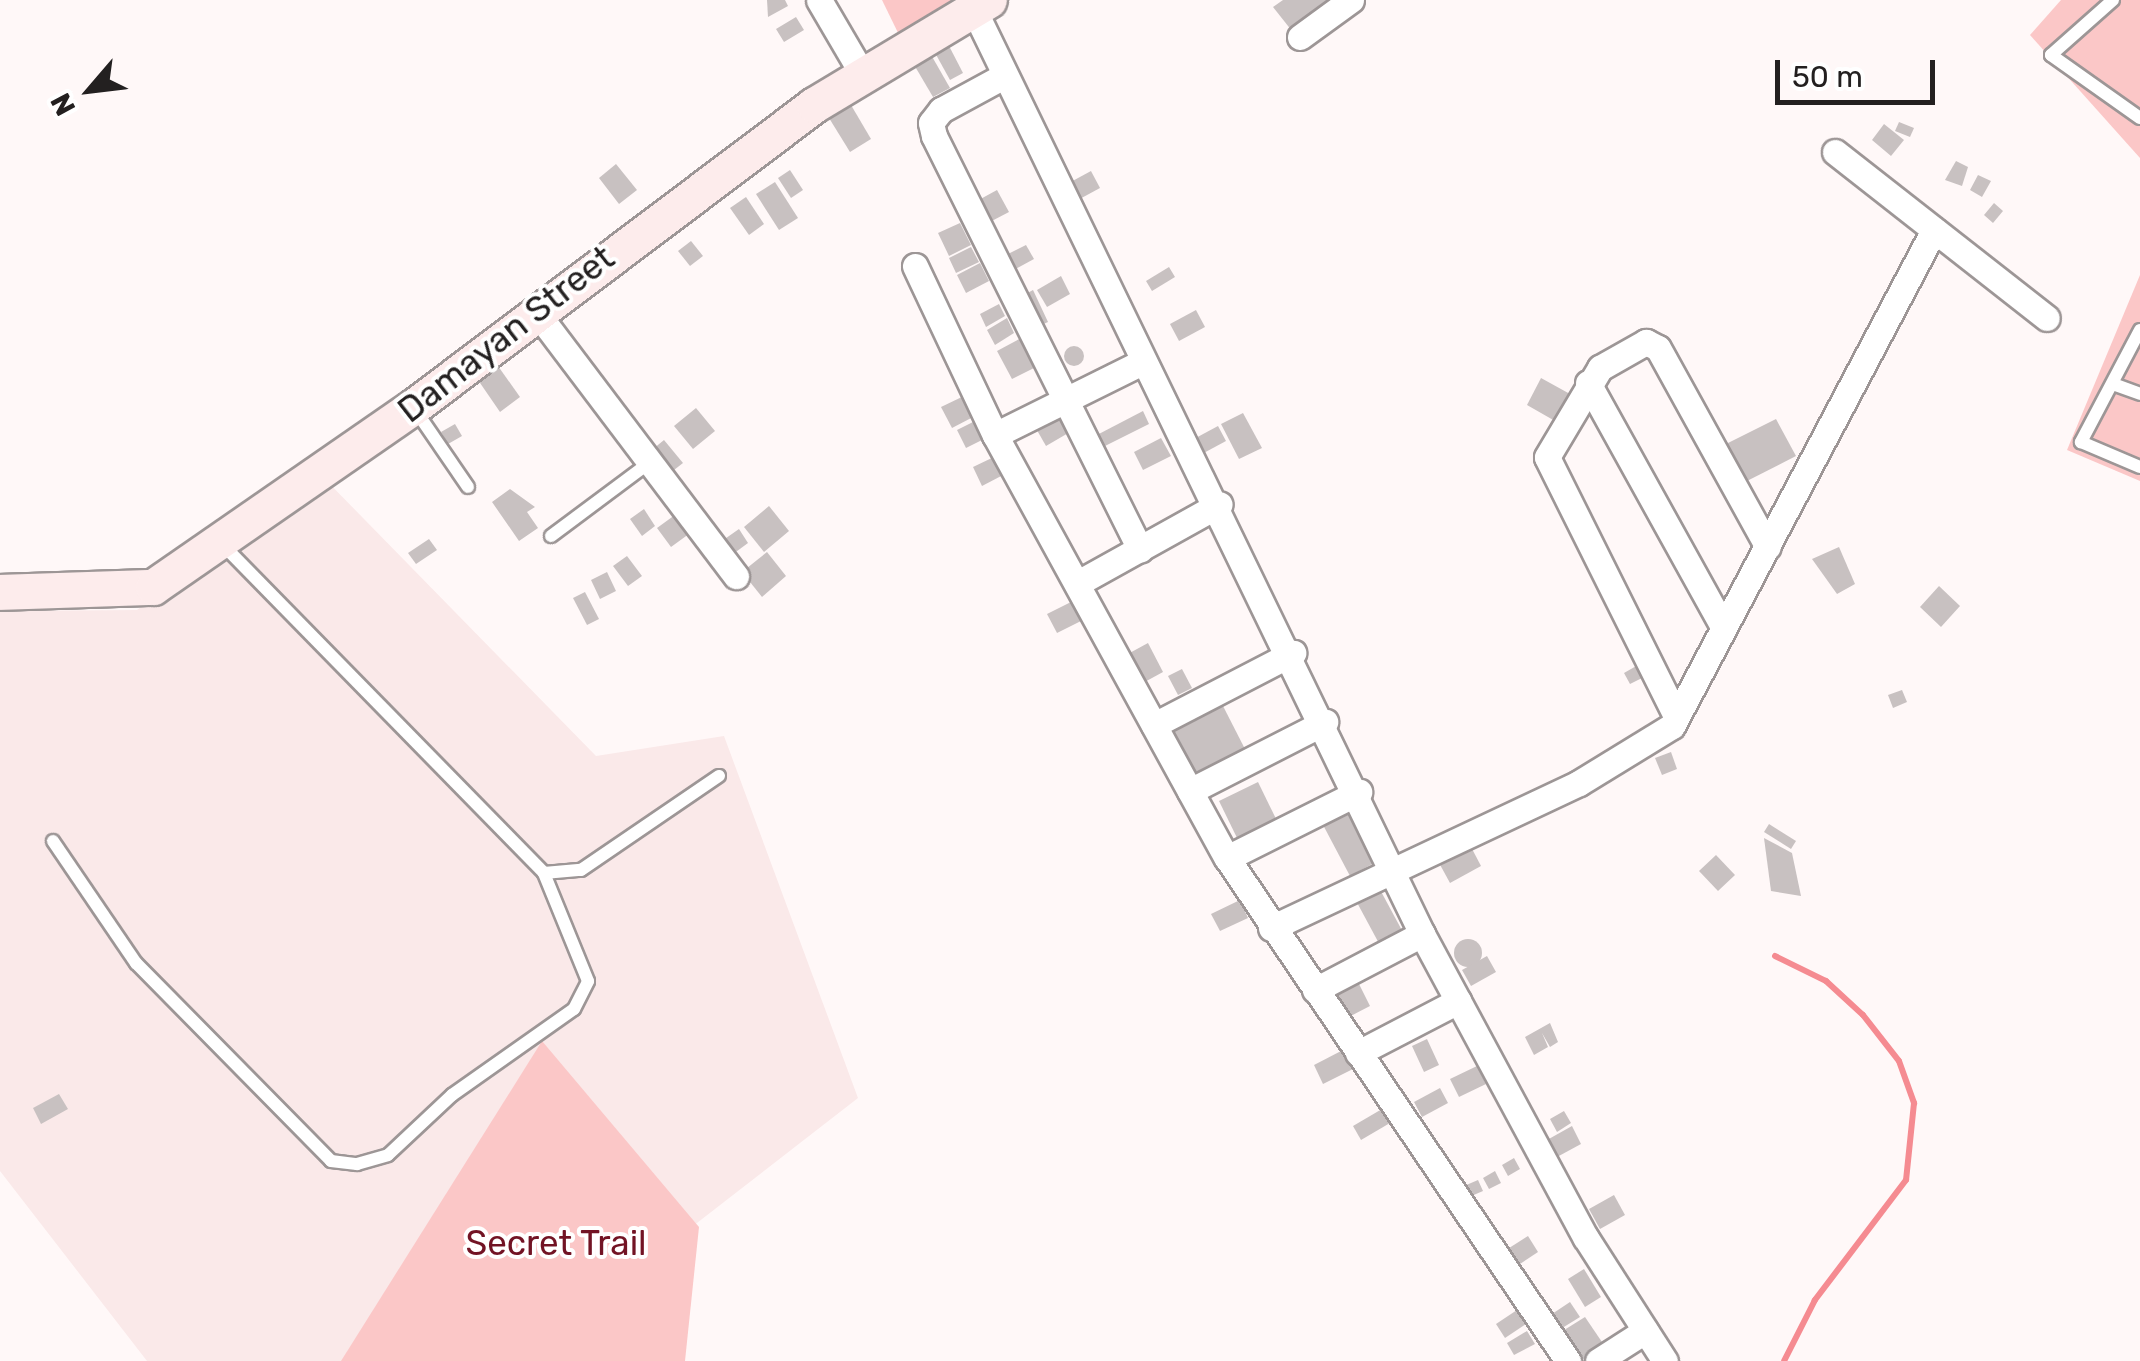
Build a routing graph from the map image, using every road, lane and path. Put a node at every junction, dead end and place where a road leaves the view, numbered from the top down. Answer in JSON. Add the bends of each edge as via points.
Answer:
{"nodes":[{"id":1,"x":819,"y":0,"type":"edge"},
{"id":2,"x":1351,"y":0,"type":"edge"},
{"id":3,"x":2113,"y":0,"type":"edge"},
{"id":4,"x":982,"y":5,"type":"edge"},
{"id":5,"x":1300,"y":37,"type":"dead end"},
{"id":6,"x":863,"y":75,"type":"junction"},
{"id":7,"x":1000,"y":78,"type":"junction"},
{"id":8,"x":2140,"y":118,"type":"edge"},
{"id":9,"x":1835,"y":152,"type":"dead end"},
{"id":10,"x":1934,"y":230,"type":"junction"},
{"id":11,"x":914,"y":266,"type":"dead end"},
{"id":12,"x":537,"y":313,"type":"junction"},
{"id":13,"x":2047,"y":318,"type":"dead end"},
{"id":14,"x":2140,"y":331,"type":"edge"},
{"id":15,"x":2134,"y":360,"type":"edge"},
{"id":16,"x":1144,"y":361,"type":"junction"},
{"id":17,"x":1588,"y":384,"type":"junction"},
{"id":18,"x":2114,"y":384,"type":"junction"},
{"id":19,"x":2140,"y":394,"type":"edge"},
{"id":20,"x":1064,"y":399,"type":"junction"},
{"id":21,"x":413,"y":407,"type":"junction"},
{"id":22,"x":995,"y":436,"type":"junction"},
{"id":23,"x":648,"y":463,"type":"junction"},
{"id":24,"x":2140,"y":468,"type":"edge"},
{"id":25,"x":468,"y":487,"type":"dead end"},
{"id":26,"x":1220,"y":504,"type":"junction"},
{"id":27,"x":552,"y":536,"type":"dead end"},
{"id":28,"x":224,"y":545,"type":"junction"},
{"id":29,"x":1768,"y":546,"type":"junction"},
{"id":30,"x":1140,"y":548,"type":"junction"},
{"id":31,"x":736,"y":576,"type":"dead end"},
{"id":32,"x":1078,"y":583,"type":"junction"},
{"id":33,"x":0,"y":592,"type":"edge"},
{"id":34,"x":1724,"y":628,"type":"junction"},
{"id":35,"x":1293,"y":653,"type":"junction"},
{"id":36,"x":1676,"y":716,"type":"junction"},
{"id":37,"x":1325,"y":722,"type":"junction"},
{"id":38,"x":1154,"y":725,"type":"junction"},
{"id":39,"x":719,"y":776,"type":"dead end"},
{"id":40,"x":1190,"y":791,"type":"junction"},
{"id":41,"x":1359,"y":792,"type":"junction"},
{"id":42,"x":53,"y":842,"type":"dead end"},
{"id":43,"x":1227,"y":858,"type":"junction"},
{"id":44,"x":1394,"y":872,"type":"junction"},
{"id":45,"x":544,"y":873,"type":"junction"},
{"id":46,"x":1271,"y":928,"type":"junction"},
{"id":47,"x":1422,"y":934,"type":"junction"},
{"id":48,"x":1315,"y":990,"type":"junction"},
{"id":49,"x":1458,"y":1001,"type":"junction"},
{"id":50,"x":1358,"y":1053,"type":"junction"},
{"id":51,"x":1645,"y":1331,"type":"junction"},
{"id":52,"x":1568,"y":1361,"type":"edge"},
{"id":53,"x":1598,"y":1361,"type":"edge"},
{"id":54,"x":1665,"y":1361,"type":"edge"}],
"edges":[{"from":1,"to":6,"type":"street"},
{"from":2,"to":5,"type":"street"},
{"from":3,"to":8,"type":"lane","via":[[2051,55]]},
{"from":4,"to":6,"type":"street","name":"Damayan Street"},
{"from":4,"to":7,"type":"street"},
{"from":6,"to":12,"type":"street","name":"Damayan Street"},
{"from":7,"to":16,"type":"street"},
{"from":7,"to":20,"type":"street","via":[[930,122]]},
{"from":9,"to":10,"type":"street"},
{"from":10,"to":13,"type":"street"},
{"from":10,"to":29,"type":"street"},
{"from":11,"to":22,"type":"street"},
{"from":12,"to":21,"type":"street","name":"Damayan Street"},
{"from":12,"to":23,"type":"street"},
{"from":14,"to":15,"type":"lane"},
{"from":15,"to":18,"type":"lane"},
{"from":16,"to":20,"type":"street"},
{"from":16,"to":26,"type":"street"},
{"from":17,"to":29,"type":"street","via":[[1646,342],[1658,348]]},
{"from":17,"to":34,"type":"street"},
{"from":17,"to":36,"type":"street","via":[[1548,458]]},
{"from":18,"to":19,"type":"lane"},
{"from":18,"to":24,"type":"lane","via":[[2081,442]]},
{"from":20,"to":22,"type":"street"},
{"from":20,"to":30,"type":"street"},
{"from":21,"to":25,"type":"lane"},
{"from":21,"to":28,"type":"street","name":"Damayan Street"},
{"from":22,"to":32,"type":"street"},
{"from":23,"to":27,"type":"lane"},
{"from":23,"to":31,"type":"street"},
{"from":26,"to":30,"type":"street"},
{"from":26,"to":35,"type":"street"},
{"from":28,"to":33,"type":"street","name":"Damayan Street","via":[[154,587]]},
{"from":28,"to":45,"type":"lane"},
{"from":29,"to":34,"type":"street"},
{"from":30,"to":32,"type":"street"},
{"from":32,"to":38,"type":"street"},
{"from":34,"to":36,"type":"street"},
{"from":35,"to":37,"type":"street"},
{"from":35,"to":38,"type":"street"},
{"from":36,"to":44,"type":"street","via":[[1661,737],[1595,775]]},
{"from":37,"to":40,"type":"street"},
{"from":37,"to":41,"type":"street"},
{"from":38,"to":40,"type":"street"},
{"from":39,"to":45,"type":"lane","via":[[581,870]]},
{"from":40,"to":43,"type":"street"},
{"from":41,"to":43,"type":"street"},
{"from":41,"to":44,"type":"street"},
{"from":42,"to":45,"type":"lane","via":[[136,963],[330,1161],[357,1164],[388,1155],[452,1095],[574,1009],[588,981]]},
{"from":43,"to":46,"type":"street"},
{"from":44,"to":46,"type":"street"},
{"from":44,"to":47,"type":"street"},
{"from":46,"to":48,"type":"street"},
{"from":47,"to":48,"type":"street"},
{"from":47,"to":49,"type":"street"},
{"from":48,"to":50,"type":"street"},
{"from":49,"to":50,"type":"street"},
{"from":49,"to":51,"type":"street"},
{"from":50,"to":52,"type":"street"},
{"from":51,"to":53,"type":"street"},
{"from":51,"to":54,"type":"street"}]}
